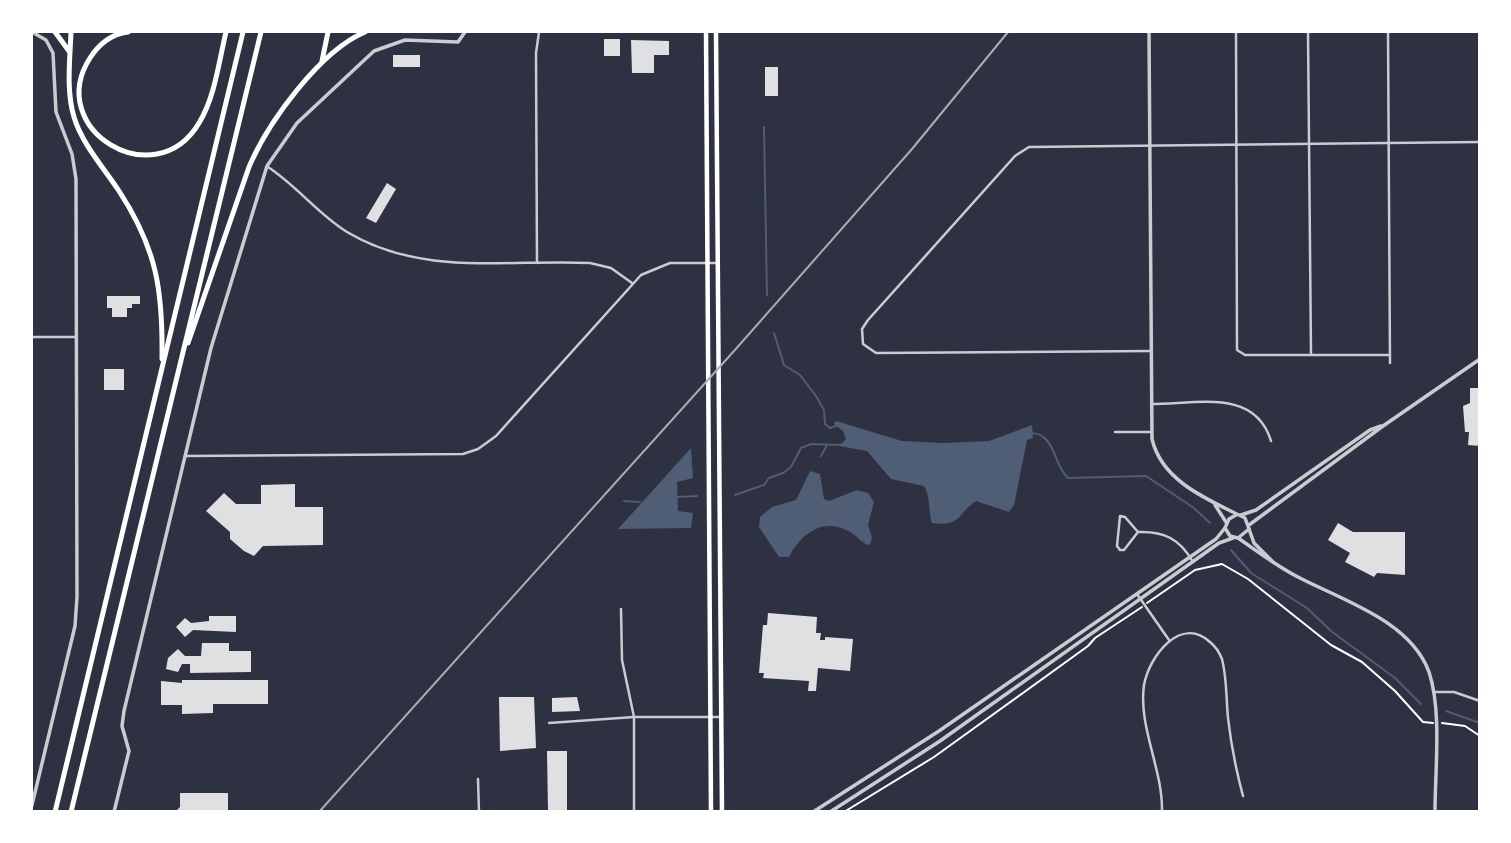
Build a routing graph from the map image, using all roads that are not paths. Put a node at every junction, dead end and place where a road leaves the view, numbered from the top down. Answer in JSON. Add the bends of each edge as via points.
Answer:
{"nodes":[{"id":1,"x":32,"y":32,"type":"edge"},
{"id":2,"x":55,"y":32,"type":"edge"},
{"id":3,"x":71,"y":32,"type":"edge"},
{"id":4,"x":128,"y":32,"type":"edge"},
{"id":5,"x":226,"y":32,"type":"edge"},
{"id":6,"x":243,"y":32,"type":"edge"},
{"id":7,"x":261,"y":32,"type":"edge"},
{"id":8,"x":328,"y":32,"type":"edge"},
{"id":9,"x":365,"y":32,"type":"edge"},
{"id":10,"x":465,"y":32,"type":"edge"},
{"id":11,"x":539,"y":32,"type":"edge"},
{"id":12,"x":706,"y":32,"type":"edge"},
{"id":13,"x":716,"y":32,"type":"edge"},
{"id":14,"x":1149,"y":32,"type":"edge"},
{"id":15,"x":1236,"y":32,"type":"edge"},
{"id":16,"x":1308,"y":32,"type":"edge"},
{"id":17,"x":1388,"y":32,"type":"edge"},
{"id":18,"x":70,"y":54,"type":"junction"},
{"id":19,"x":321,"y":64,"type":"junction"},
{"id":20,"x":1479,"y":142,"type":"edge"},
{"id":21,"x":1389,"y":143,"type":"junction"},
{"id":22,"x":1236,"y":145,"type":"junction"},
{"id":23,"x":1310,"y":145,"type":"junction"},
{"id":24,"x":1150,"y":146,"type":"junction"},
{"id":25,"x":267,"y":166,"type":"junction"},
{"id":26,"x":709,"y":262,"type":"junction"},
{"id":27,"x":537,"y":263,"type":"junction"},
{"id":28,"x":718,"y":263,"type":"junction"},
{"id":29,"x":632,"y":283,"type":"junction"},
{"id":30,"x":32,"y":337,"type":"edge"},
{"id":31,"x":76,"y":337,"type":"junction"},
{"id":32,"x":1151,"y":351,"type":"junction"},
{"id":33,"x":1479,"y":353,"type":"edge"},
{"id":34,"x":1311,"y":355,"type":"junction"},
{"id":35,"x":1390,"y":355,"type":"junction"},
{"id":36,"x":1479,"y":359,"type":"edge"},
{"id":37,"x":1473,"y":362,"type":"junction"},
{"id":38,"x":1390,"y":363,"type":"dead end"},
{"id":39,"x":179,"y":369,"type":"junction"},
{"id":40,"x":162,"y":370,"type":"junction"},
{"id":41,"x":1152,"y":404,"type":"junction"},
{"id":42,"x":1383,"y":426,"type":"junction"},
{"id":43,"x":1115,"y":432,"type":"dead end"},
{"id":44,"x":1152,"y":432,"type":"junction"},
{"id":45,"x":1271,"y":441,"type":"dead end"},
{"id":46,"x":185,"y":456,"type":"junction"},
{"id":47,"x":1212,"y":500,"type":"junction"},
{"id":48,"x":1239,"y":515,"type":"junction"},
{"id":49,"x":1226,"y":525,"type":"junction"},
{"id":50,"x":1249,"y":527,"type":"junction"},
{"id":51,"x":1138,"y":532,"type":"junction"},
{"id":52,"x":1236,"y":538,"type":"junction"},
{"id":53,"x":1190,"y":556,"type":"junction"},
{"id":54,"x":1194,"y":562,"type":"junction"},
{"id":55,"x":1276,"y":565,"type":"junction"},
{"id":56,"x":1137,"y":594,"type":"junction"},
{"id":57,"x":1140,"y":599,"type":"junction"},
{"id":58,"x":621,"y":609,"type":"dead end"},
{"id":59,"x":1169,"y":640,"type":"junction"},
{"id":60,"x":1434,"y":692,"type":"junction"},
{"id":61,"x":1479,"y":701,"type":"edge"},
{"id":62,"x":634,"y":717,"type":"junction"},
{"id":63,"x":710,"y":718,"type":"junction"},
{"id":64,"x":722,"y":718,"type":"junction"},
{"id":65,"x":549,"y":723,"type":"dead end"},
{"id":66,"x":478,"y":779,"type":"dead end"},
{"id":67,"x":1243,"y":796,"type":"dead end"},
{"id":68,"x":32,"y":805,"type":"edge"},
{"id":69,"x":54,"y":811,"type":"edge"},
{"id":70,"x":71,"y":811,"type":"edge"},
{"id":71,"x":114,"y":811,"type":"edge"},
{"id":72,"x":479,"y":811,"type":"edge"},
{"id":73,"x":634,"y":811,"type":"edge"},
{"id":74,"x":710,"y":811,"type":"edge"},
{"id":75,"x":722,"y":811,"type":"edge"},
{"id":76,"x":813,"y":811,"type":"edge"},
{"id":77,"x":830,"y":811,"type":"edge"},
{"id":78,"x":1162,"y":811,"type":"edge"},
{"id":79,"x":1435,"y":811,"type":"edge"}],
"edges":[{"from":1,"to":31,"type":"street","via":[[49,44],[55,60],[56,112],[76,179]]},
{"from":2,"to":18,"type":"highway"},
{"from":3,"to":18,"type":"highway"},
{"from":4,"to":5,"type":"highway","via":[[106,41],[89,60],[80,83],[81,102],[100,139],[122,152],[147,155],[177,146],[198,124],[211,94]]},
{"from":6,"to":40,"type":"highway"},
{"from":7,"to":39,"type":"highway"},
{"from":8,"to":19,"type":"highway"},
{"from":9,"to":19,"type":"highway","via":[[345,41]]},
{"from":10,"to":25,"type":"street","via":[[458,42],[405,40],[374,51],[297,123]]},
{"from":11,"to":27,"type":"street"},
{"from":12,"to":26,"type":"main road"},
{"from":13,"to":28,"type":"main road"},
{"from":14,"to":24,"type":"street"},
{"from":15,"to":22,"type":"street"},
{"from":16,"to":23,"type":"street"},
{"from":17,"to":21,"type":"street"},
{"from":18,"to":40,"type":"highway","via":[[75,120],[138,222],[156,265],[162,303]]},
{"from":19,"to":39,"type":"highway","via":[[256,152]]},
{"from":20,"to":21,"type":"street"},
{"from":21,"to":23,"type":"street"},
{"from":21,"to":35,"type":"street"},
{"from":22,"to":23,"type":"street"},
{"from":22,"to":24,"type":"street"},
{"from":22,"to":34,"type":"street","via":[[1239,354]]},
{"from":23,"to":34,"type":"street"},
{"from":24,"to":32,"type":"street"},
{"from":24,"to":32,"type":"street","via":[[1024,149],[862,329],[863,344],[876,353]]},
{"from":25,"to":27,"type":"street","via":[[345,231],[385,251],[435,262]]},
{"from":25,"to":46,"type":"street","via":[[211,348]]},
{"from":26,"to":28,"type":"street"},
{"from":26,"to":29,"type":"street","via":[[670,263],[649,270]]},
{"from":26,"to":63,"type":"main road"},
{"from":27,"to":29,"type":"street","via":[[598,264]]},
{"from":28,"to":64,"type":"main road"},
{"from":29,"to":46,"type":"street","via":[[522,408],[478,449],[463,454]]},
{"from":30,"to":31,"type":"street"},
{"from":31,"to":68,"type":"street","via":[[77,610]]},
{"from":32,"to":41,"type":"street"},
{"from":33,"to":37,"type":"street"},
{"from":34,"to":35,"type":"street"},
{"from":35,"to":38,"type":"street"},
{"from":36,"to":37,"type":"street"},
{"from":37,"to":42,"type":"street"},
{"from":39,"to":70,"type":"highway"},
{"from":40,"to":69,"type":"highway"},
{"from":41,"to":44,"type":"street"},
{"from":41,"to":45,"type":"street","via":[[1241,405],[1262,419]]},
{"from":42,"to":48,"type":"street","via":[[1370,430],[1256,510]]},
{"from":42,"to":50,"type":"street"},
{"from":43,"to":44,"type":"street"},
{"from":44,"to":47,"type":"street","via":[[1154,450],[1164,468]]},
{"from":46,"to":71,"type":"street","via":[[124,710],[122,726],[129,751]]},
{"from":47,"to":48,"type":"street"},
{"from":47,"to":49,"type":"street"},
{"from":48,"to":49,"type":"street"},
{"from":48,"to":50,"type":"street"},
{"from":49,"to":52,"type":"street"},
{"from":49,"to":53,"type":"street"},
{"from":50,"to":52,"type":"street"},
{"from":50,"to":55,"type":"street","via":[[1254,543]]},
{"from":51,"to":51,"type":"street","via":[[1120,516],[1120,550],[1124,550]]},
{"from":51,"to":53,"type":"street","via":[[1168,536]]},
{"from":52,"to":54,"type":"street","via":[[1219,543]]},
{"from":52,"to":55,"type":"street"},
{"from":53,"to":54,"type":"street"},
{"from":53,"to":56,"type":"street"},
{"from":54,"to":57,"type":"street"},
{"from":55,"to":60,"type":"street","via":[[1394,628],[1423,660]]},
{"from":56,"to":57,"type":"street"},
{"from":56,"to":76,"type":"street","via":[[930,737]]},
{"from":57,"to":59,"type":"street"},
{"from":57,"to":77,"type":"street","via":[[940,741]]},
{"from":58,"to":62,"type":"street","via":[[622,660]]},
{"from":59,"to":67,"type":"street","via":[[1196,634],[1210,641],[1221,656],[1233,758]]},
{"from":59,"to":78,"type":"street","via":[[1159,650],[1144,685]]},
{"from":60,"to":61,"type":"street","via":[[1454,692]]},
{"from":60,"to":79,"type":"street"},
{"from":62,"to":63,"type":"street"},
{"from":62,"to":65,"type":"street"},
{"from":62,"to":73,"type":"street"},
{"from":63,"to":64,"type":"street"},
{"from":63,"to":74,"type":"main road"},
{"from":64,"to":75,"type":"main road"},
{"from":66,"to":72,"type":"street"}]}
